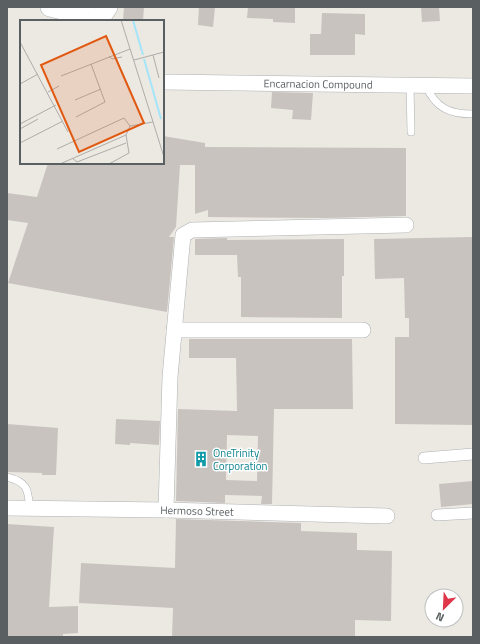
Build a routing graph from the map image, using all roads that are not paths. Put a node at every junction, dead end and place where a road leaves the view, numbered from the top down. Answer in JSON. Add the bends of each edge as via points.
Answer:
{"nodes":[{"id":1,"x":50,"y":7,"type":"edge"},
{"id":2,"x":103,"y":16,"type":"edge"},
{"id":3,"x":164,"y":82,"type":"edge"},
{"id":4,"x":410,"y":86,"type":"junction"},
{"id":5,"x":426,"y":86,"type":"junction"},
{"id":6,"x":473,"y":86,"type":"edge"},
{"id":7,"x":473,"y":114,"type":"edge"},
{"id":8,"x":411,"y":132,"type":"dead end"},
{"id":9,"x":406,"y":225,"type":"dead end"},
{"id":10,"x":174,"y":330,"type":"junction"},
{"id":11,"x":363,"y":330,"type":"dead end"},
{"id":12,"x":473,"y":454,"type":"edge"},
{"id":13,"x":424,"y":458,"type":"dead end"},
{"id":14,"x":7,"y":477,"type":"edge"},
{"id":15,"x":7,"y":508,"type":"edge"},
{"id":16,"x":30,"y":509,"type":"junction"},
{"id":17,"x":166,"y":510,"type":"junction"},
{"id":18,"x":473,"y":513,"type":"edge"},
{"id":19,"x":437,"y":515,"type":"dead end"},
{"id":20,"x":387,"y":516,"type":"dead end"}],
"edges":[{"from":1,"to":2,"type":"street"},
{"from":3,"to":4,"type":"street","name":"Encarnacion Compound"},
{"from":4,"to":5,"type":"street","name":"Encarnacion Compound"},
{"from":4,"to":8,"type":"lane"},
{"from":5,"to":6,"type":"street","name":"Encarnacion Compound"},
{"from":5,"to":7,"type":"lane","via":[[431,97],[440,106],[452,112]]},
{"from":9,"to":10,"type":"street","via":[[192,230],[183,235]]},
{"from":10,"to":11,"type":"street"},
{"from":10,"to":17,"type":"street"},
{"from":12,"to":13,"type":"street"},
{"from":14,"to":16,"type":"lane","via":[[23,483],[28,491]]},
{"from":15,"to":16,"type":"street","name":"Hermoso Street"},
{"from":16,"to":17,"type":"street","name":"Hermoso Street"},
{"from":17,"to":20,"type":"street","name":"Hermoso Street"},
{"from":18,"to":19,"type":"street"}]}
